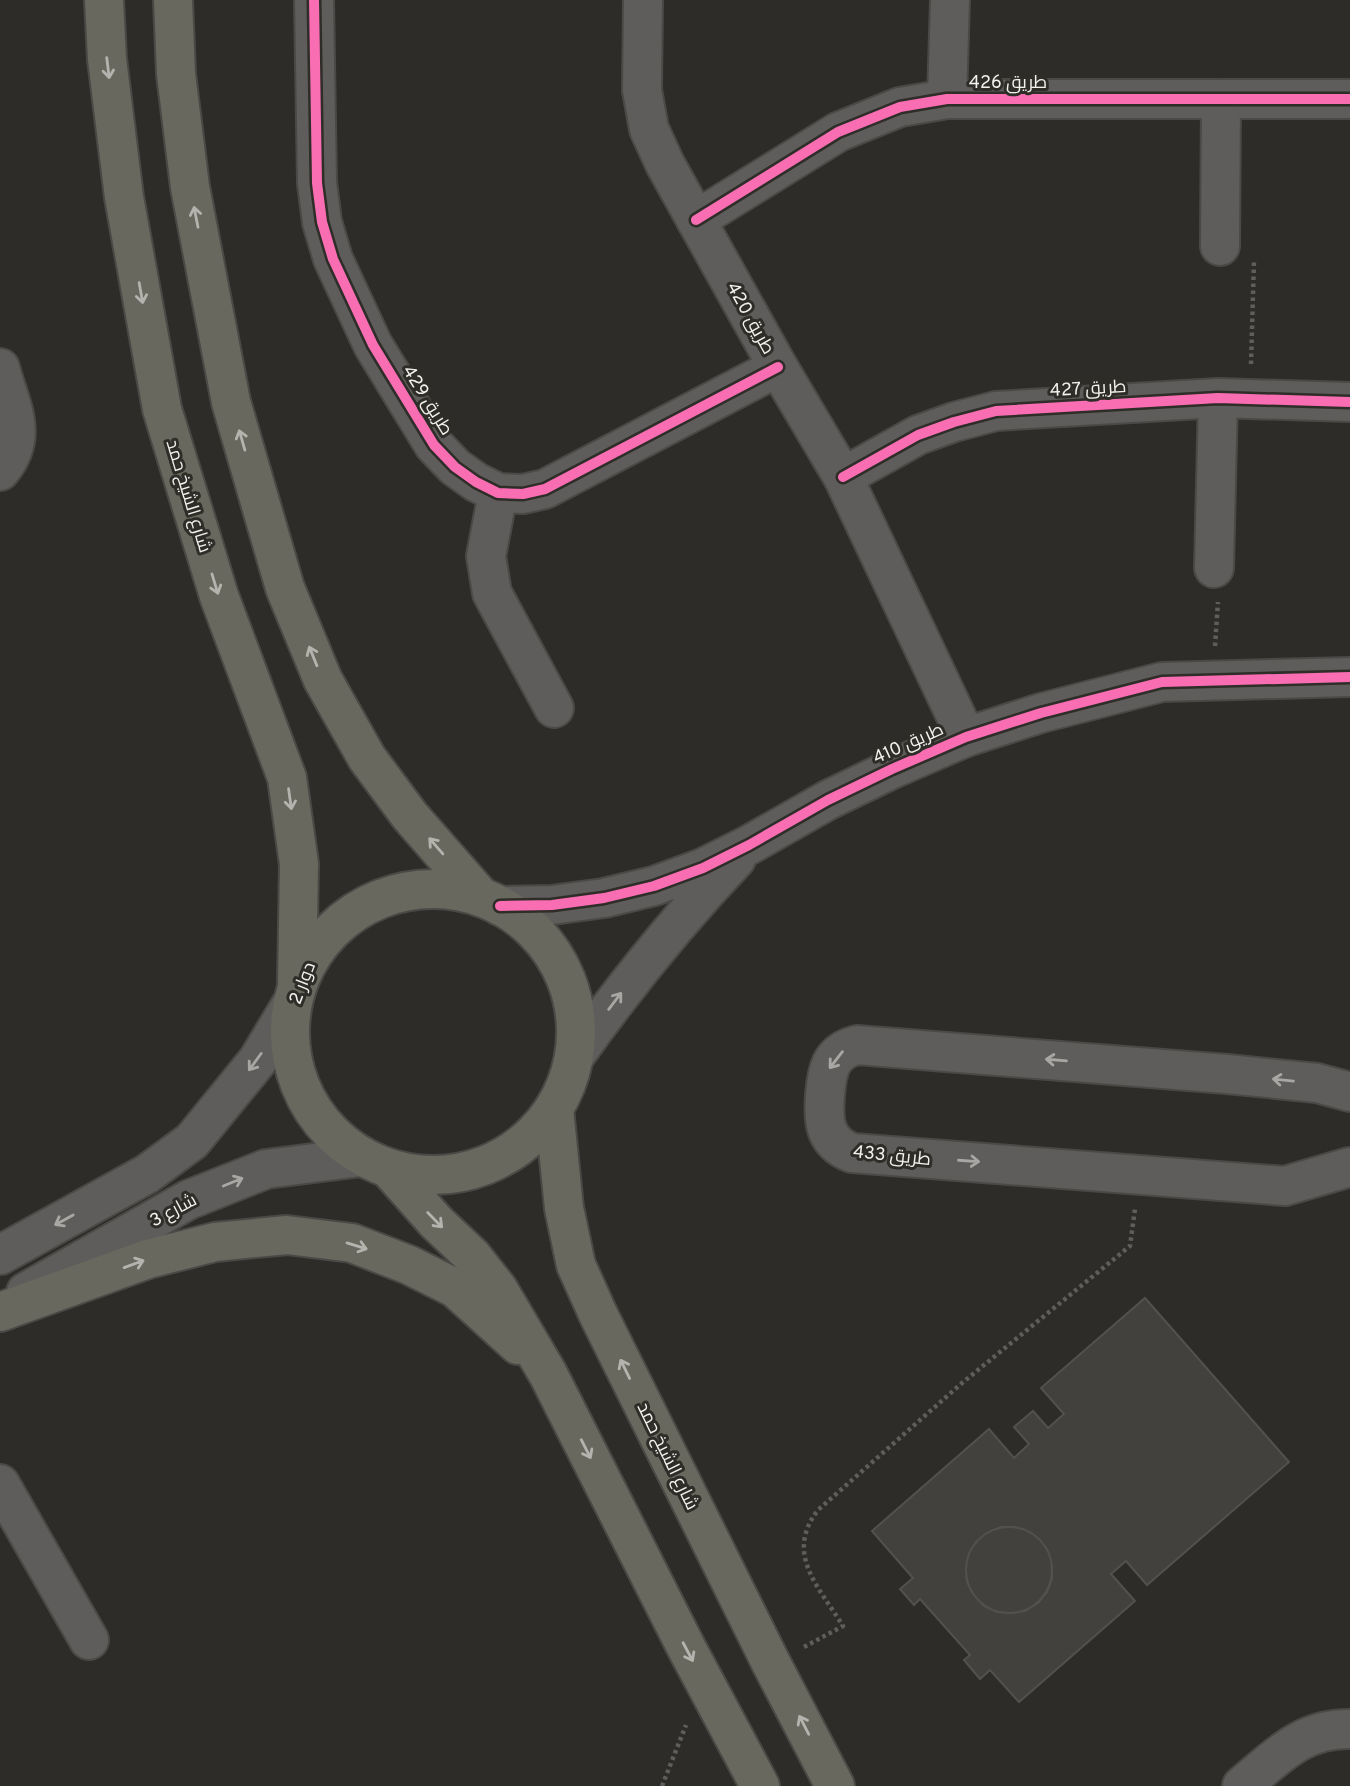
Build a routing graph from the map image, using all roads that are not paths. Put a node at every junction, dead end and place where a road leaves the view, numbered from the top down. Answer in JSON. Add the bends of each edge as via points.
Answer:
{"nodes":[{"id":1,"x":104,"y":0,"type":"edge"},
{"id":2,"x":173,"y":0,"type":"edge"},
{"id":3,"x":314,"y":0,"type":"edge"},
{"id":4,"x":643,"y":0,"type":"edge"},
{"id":5,"x":950,"y":0,"type":"edge"},
{"id":6,"x":947,"y":99,"type":"junction"},
{"id":7,"x":1220,"y":99,"type":"junction"},
{"id":8,"x":1350,"y":99,"type":"edge"},
{"id":9,"x":696,"y":220,"type":"junction"},
{"id":10,"x":1238,"y":248,"type":"road end"},
{"id":11,"x":778,"y":367,"type":"junction"},
{"id":12,"x":0,"y":368,"type":"edge"},
{"id":13,"x":1234,"y":399,"type":"junction"},
{"id":14,"x":1350,"y":402,"type":"edge"},
{"id":15,"x":0,"y":471,"type":"edge"},
{"id":16,"x":843,"y":477,"type":"junction"},
{"id":17,"x":498,"y":493,"type":"junction"},
{"id":18,"x":1214,"y":568,"type":"road end"},
{"id":19,"x":1350,"y":677,"type":"edge"},
{"id":20,"x":554,"y":708,"type":"dead end"},
{"id":21,"x":966,"y":737,"type":"junction"},
{"id":22,"x":749,"y":845,"type":"junction"},
{"id":23,"x":491,"y":902,"type":"junction"},
{"id":24,"x":294,"y":994,"type":"junction"},
{"id":25,"x":574,"y":1057,"type":"junction"},
{"id":26,"x":1350,"y":1092,"type":"edge"},
{"id":27,"x":554,"y":1109,"type":"junction"},
{"id":28,"x":375,"y":1163,"type":"junction"},
{"id":29,"x":1350,"y":1167,"type":"edge"},
{"id":30,"x":0,"y":1255,"type":"edge"},
{"id":31,"x":0,"y":1309,"type":"edge"},
{"id":32,"x":548,"y":1374,"type":"junction"},
{"id":33,"x":0,"y":1484,"type":"edge"},
{"id":34,"x":89,"y":1640,"type":"dead end"},
{"id":35,"x":1350,"y":1729,"type":"edge"},
{"id":36,"x":760,"y":1786,"type":"edge"},
{"id":37,"x":835,"y":1786,"type":"edge"},
{"id":38,"x":1242,"y":1786,"type":"edge"}],
"edges":[{"from":1,"to":24,"type":"main road","name":"شارع الشيخ حمد","one_way":true,"via":[[124,197],[162,409],[219,596],[287,778],[299,864]]},
{"from":23,"to":2,"type":"main road","one_way":true,"via":[[410,816],[367,758],[323,680],[285,588],[231,402],[200,241],[176,74]]},
{"from":3,"to":17,"type":"street","name":"طريق 429","via":[[317,183],[333,259],[373,345],[434,445],[455,467]]},
{"from":4,"to":9,"type":"street","name":"طريق 420","via":[[642,90],[649,128]]},
{"from":5,"to":6,"type":"street","name":"طريق 426"},
{"from":6,"to":7,"type":"street","name":"طريق 426"},
{"from":6,"to":9,"type":"street","name":"طريق 426","via":[[901,107],[838,132]]},
{"from":7,"to":8,"type":"street","name":"طريق 426"},
{"from":7,"to":10,"type":"street"},
{"from":9,"to":11,"type":"street","name":"طريق 420"},
{"from":11,"to":16,"type":"street","name":"طريق 420"},
{"from":11,"to":17,"type":"street","via":[[545,489]]},
{"from":12,"to":15,"type":"street","via":[[17,424],[12,455]]},
{"from":13,"to":14,"type":"street","name":"طريق 427"},
{"from":13,"to":16,"type":"street","name":"طريق 427","via":[[996,411],[918,435]]},
{"from":13,"to":18,"type":"street"},
{"from":16,"to":21,"type":"street","name":"طريق 420"},
{"from":17,"to":20,"type":"street","via":[[486,556],[492,593]]},
{"from":19,"to":21,"type":"street","name":"طريق 410","via":[[1162,682]]},
{"from":21,"to":22,"type":"street","name":"طريق 410","via":[[828,800]]},
{"from":22,"to":23,"type":"street","name":"طريق 410","via":[[654,886],[604,898],[552,905]]},
{"from":25,"to":22,"type":"street","name":"طريق 410","one_way":true,"via":[[675,926]]},
{"from":23,"to":24,"type":"main road","name":"دوار 2","via":[[444,890],[407,892],[371,902],[323,941]]},
{"from":23,"to":25,"type":"main road","name":"دوار 2","via":[[530,926],[553,953],[569,986],[576,1020]]},
{"from":24,"to":28,"type":"main road","name":"دوار 2","via":[[289,1040],[295,1076],[310,1108],[332,1136]]},
{"from":24,"to":30,"type":"street","one_way":true,"via":[[258,1059],[192,1140],[147,1174]]},
{"from":25,"to":27,"type":"main road","name":"دوار 2"},
{"from":26,"to":29,"type":"street","name":"طريق 433","one_way":true,"via":[[1317,1083],[1227,1074],[867,1045],[847,1048],[829,1066],[823,1116],[834,1143],[852,1153],[1285,1186]]},
{"from":27,"to":28,"type":"main road","name":"دوار 2","via":[[530,1138],[499,1160],[463,1172],[426,1175]]},
{"from":37,"to":27,"type":"main road","name":"شارع الشيخ حمد","one_way":true,"via":[[576,1265],[564,1208]]},
{"from":31,"to":28,"type":"street","name":"شارع 3","one_way":true,"via":[[188,1200],[266,1169]]},
{"from":28,"to":32,"type":"main road","one_way":true,"via":[[472,1256],[498,1289]]},
{"from":31,"to":32,"type":"main road","one_way":true,"via":[[148,1259],[215,1242],[287,1235],[352,1243],[455,1288]]},
{"from":32,"to":36,"type":"main road","one_way":true},
{"from":33,"to":34,"type":"street"},
{"from":35,"to":38,"type":"street","via":[[1308,1735]]}]}
